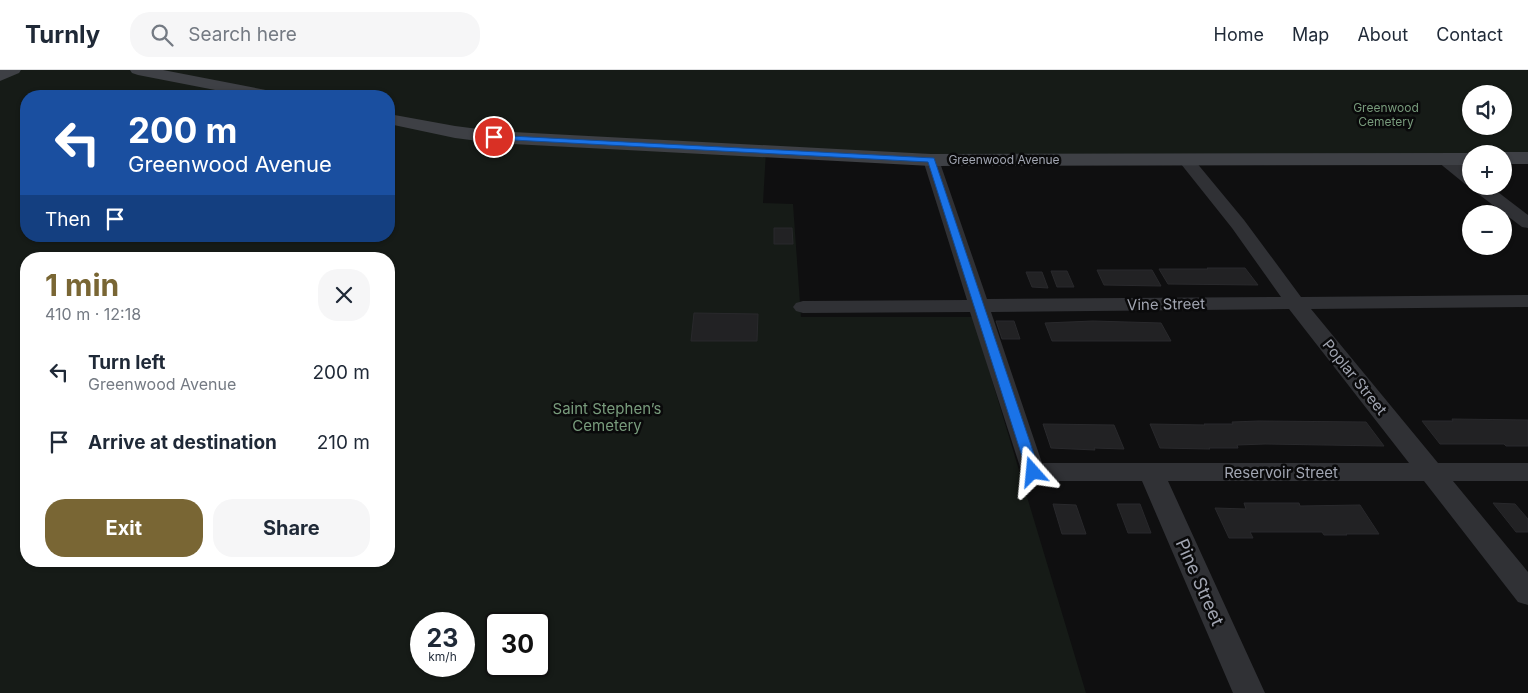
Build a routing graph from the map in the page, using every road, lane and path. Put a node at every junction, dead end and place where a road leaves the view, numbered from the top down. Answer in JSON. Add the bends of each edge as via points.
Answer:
{"nodes":[{"id":1,"x":13,"y":70,"type":"edge"},
{"id":2,"x":138,"y":70,"type":"edge"},
{"id":3,"x":0,"y":76,"type":"edge"},
{"id":4,"x":240,"y":90,"type":"edge"},
{"id":5,"x":395,"y":120,"type":"edge"},
{"id":6,"x":1512,"y":158,"type":"edge"},
{"id":7,"x":1528,"y":158,"type":"edge"},
{"id":8,"x":1185,"y":159,"type":"junction"},
{"id":9,"x":1444,"y":159,"type":"junction"},
{"id":10,"x":1462,"y":159,"type":"edge"},
{"id":11,"x":931,"y":160,"type":"junction"},
{"id":12,"x":1462,"y":173,"type":"edge"},
{"id":13,"x":1492,"y":195,"type":"edge"},
{"id":14,"x":1528,"y":223,"type":"edge"},
{"id":15,"x":1528,"y":301,"type":"edge"},
{"id":16,"x":1296,"y":303,"type":"junction"},
{"id":17,"x":979,"y":306,"type":"junction"},
{"id":18,"x":803,"y":307,"type":"dead end"},
{"id":19,"x":1151,"y":472,"type":"junction"},
{"id":20,"x":1528,"y":472,"type":"edge"},
{"id":21,"x":1433,"y":473,"type":"junction"},
{"id":22,"x":1528,"y":593,"type":"edge"},
{"id":23,"x":1249,"y":693,"type":"edge"}],
"edges":[{"from":1,"to":3,"type":"street"},
{"from":2,"to":4,"type":"street"},
{"from":5,"to":11,"type":"street","name":"Greenwood Avenue","via":[[494,137]]},
{"from":6,"to":7,"type":"street"},
{"from":8,"to":9,"type":"street","name":"Greenwood Avenue"},
{"from":8,"to":11,"type":"street","name":"Greenwood Avenue"},
{"from":8,"to":16,"type":"street","name":"Poplar Street"},
{"from":9,"to":10,"type":"street","name":"Greenwood Avenue"},
{"from":9,"to":12,"type":"street"},
{"from":11,"to":17,"type":"street"},
{"from":13,"to":14,"type":"street"},
{"from":15,"to":16,"type":"street","name":"Vine Street"},
{"from":16,"to":17,"type":"street","name":"Vine Street"},
{"from":16,"to":21,"type":"street","name":"Poplar Street"},
{"from":17,"to":18,"type":"street","name":"Vine Street"},
{"from":17,"to":19,"type":"street","name":"Reservoir Street","via":[[1033,472]]},
{"from":19,"to":21,"type":"street","name":"Reservoir Street"},
{"from":19,"to":23,"type":"street","name":"Pine Street"},
{"from":20,"to":21,"type":"street","name":"Reservoir Street"},
{"from":21,"to":22,"type":"street","name":"Poplar Street"}]}
